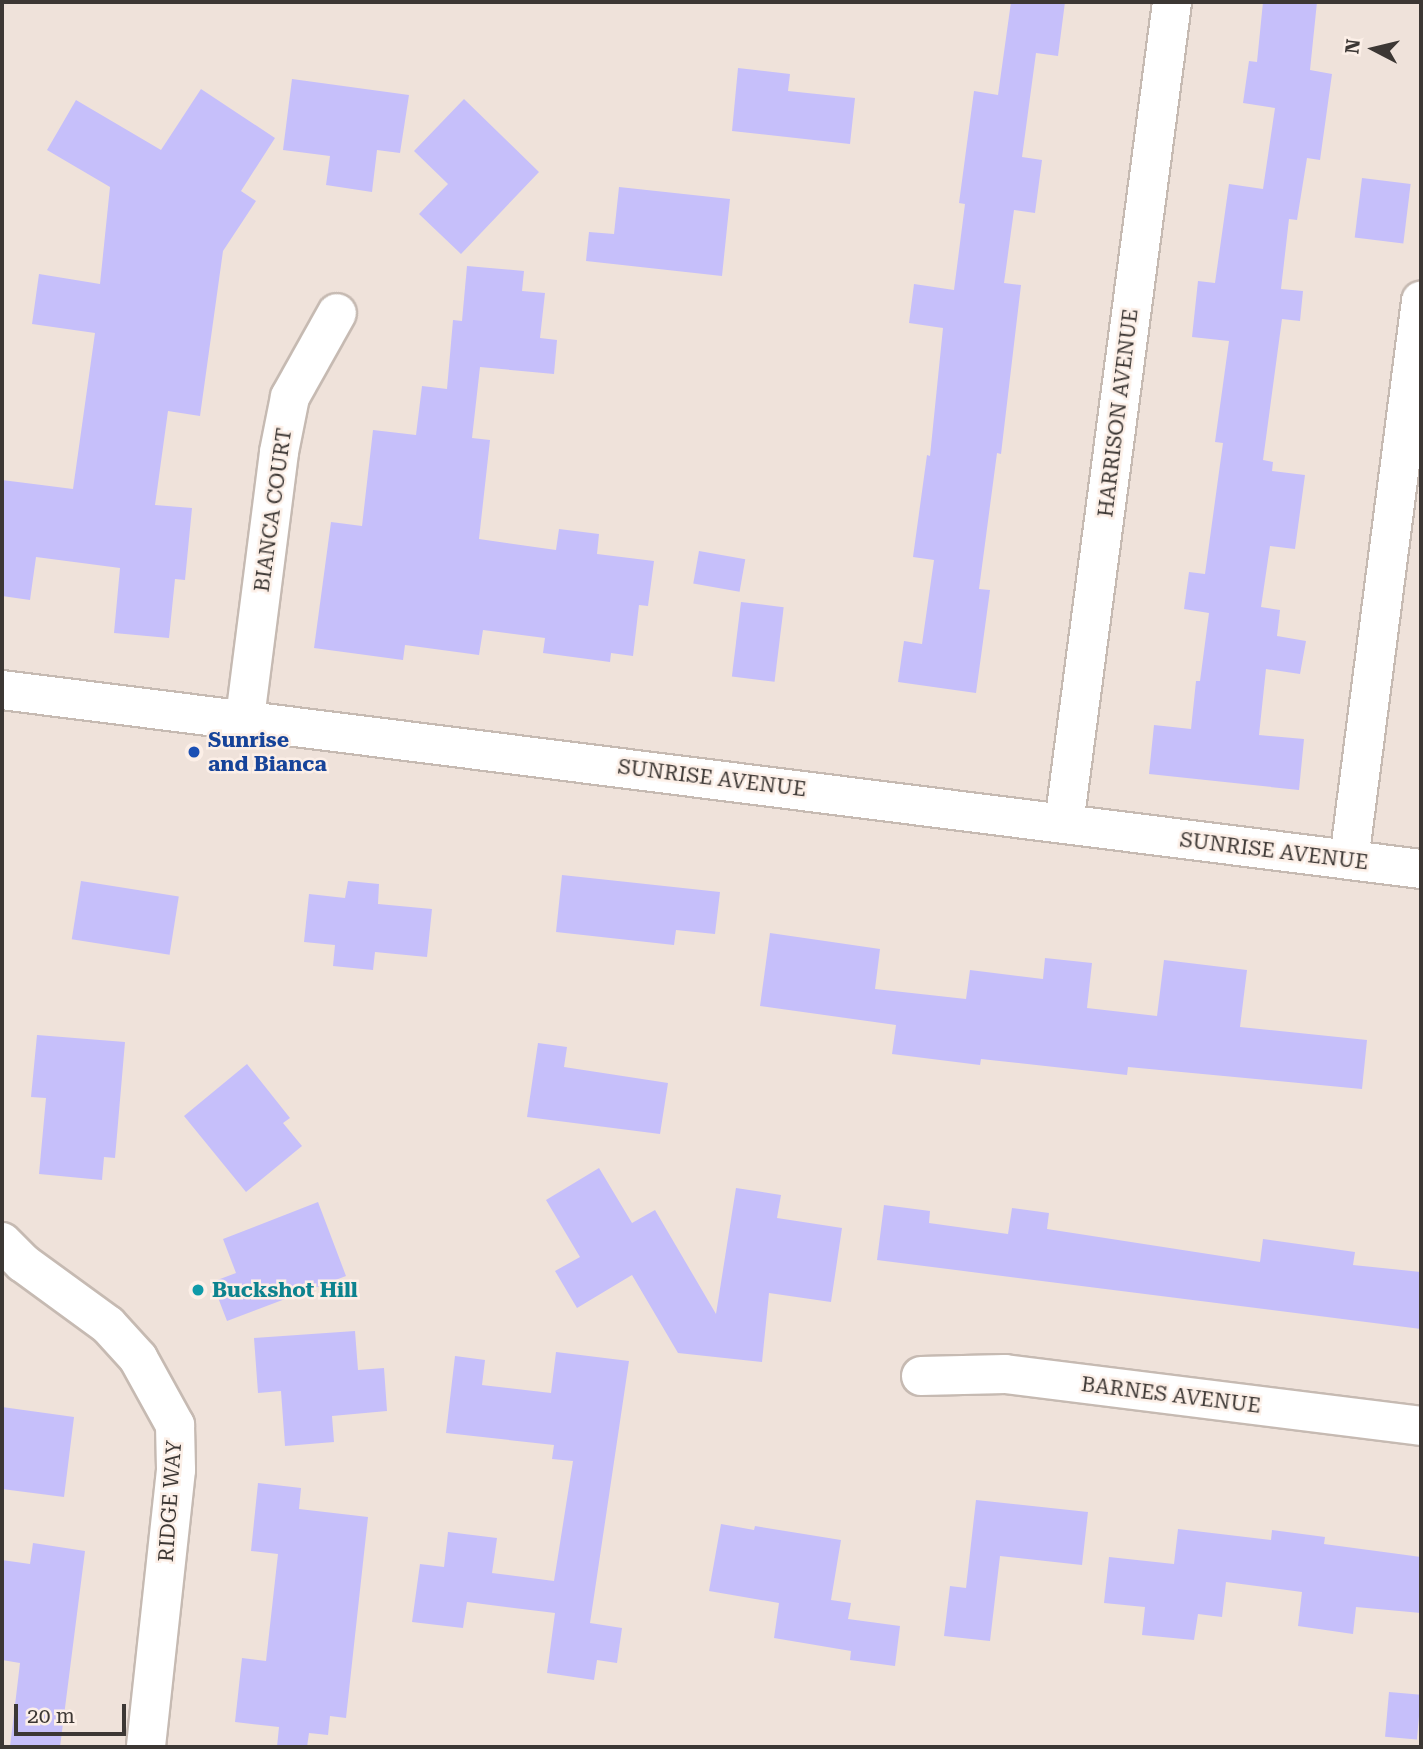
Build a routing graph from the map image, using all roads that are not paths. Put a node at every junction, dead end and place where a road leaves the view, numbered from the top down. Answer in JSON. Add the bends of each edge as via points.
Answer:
{"nodes":[{"id":1,"x":1172,"y":2,"type":"edge"},
{"id":2,"x":1421,"y":301,"type":"edge"},
{"id":3,"x":337,"y":313,"type":"dead end"},
{"id":4,"x":2,"y":690,"type":"edge"},
{"id":5,"x":245,"y":718,"type":"junction"},
{"id":6,"x":1064,"y":824,"type":"junction"},
{"id":7,"x":1349,"y":860,"type":"junction"},
{"id":8,"x":1421,"y":869,"type":"edge"},
{"id":9,"x":2,"y":1242,"type":"edge"},
{"id":10,"x":921,"y":1376,"type":"dead end"},
{"id":11,"x":1421,"y":1426,"type":"edge"},
{"id":12,"x":146,"y":1747,"type":"edge"}],
"edges":[{"from":1,"to":6,"type":"street","name":"HARRISON AVENUE"},
{"from":2,"to":7,"type":"street"},
{"from":3,"to":5,"type":"street","name":"BIANCA COURT","via":[[290,397]]},
{"from":4,"to":5,"type":"street","name":"SUNRISE AVENUE"},
{"from":5,"to":6,"type":"street","name":"SUNRISE AVENUE"},
{"from":6,"to":7,"type":"street","name":"SUNRISE AVENUE"},
{"from":7,"to":8,"type":"street","name":"SUNRISE AVENUE"},
{"from":9,"to":12,"type":"street","name":"RIDGE WAY","via":[[107,1325],[138,1358],[175,1425],[176,1470]]},
{"from":10,"to":11,"type":"street","name":"BARNES AVENUE","via":[[1006,1374]]}]}
